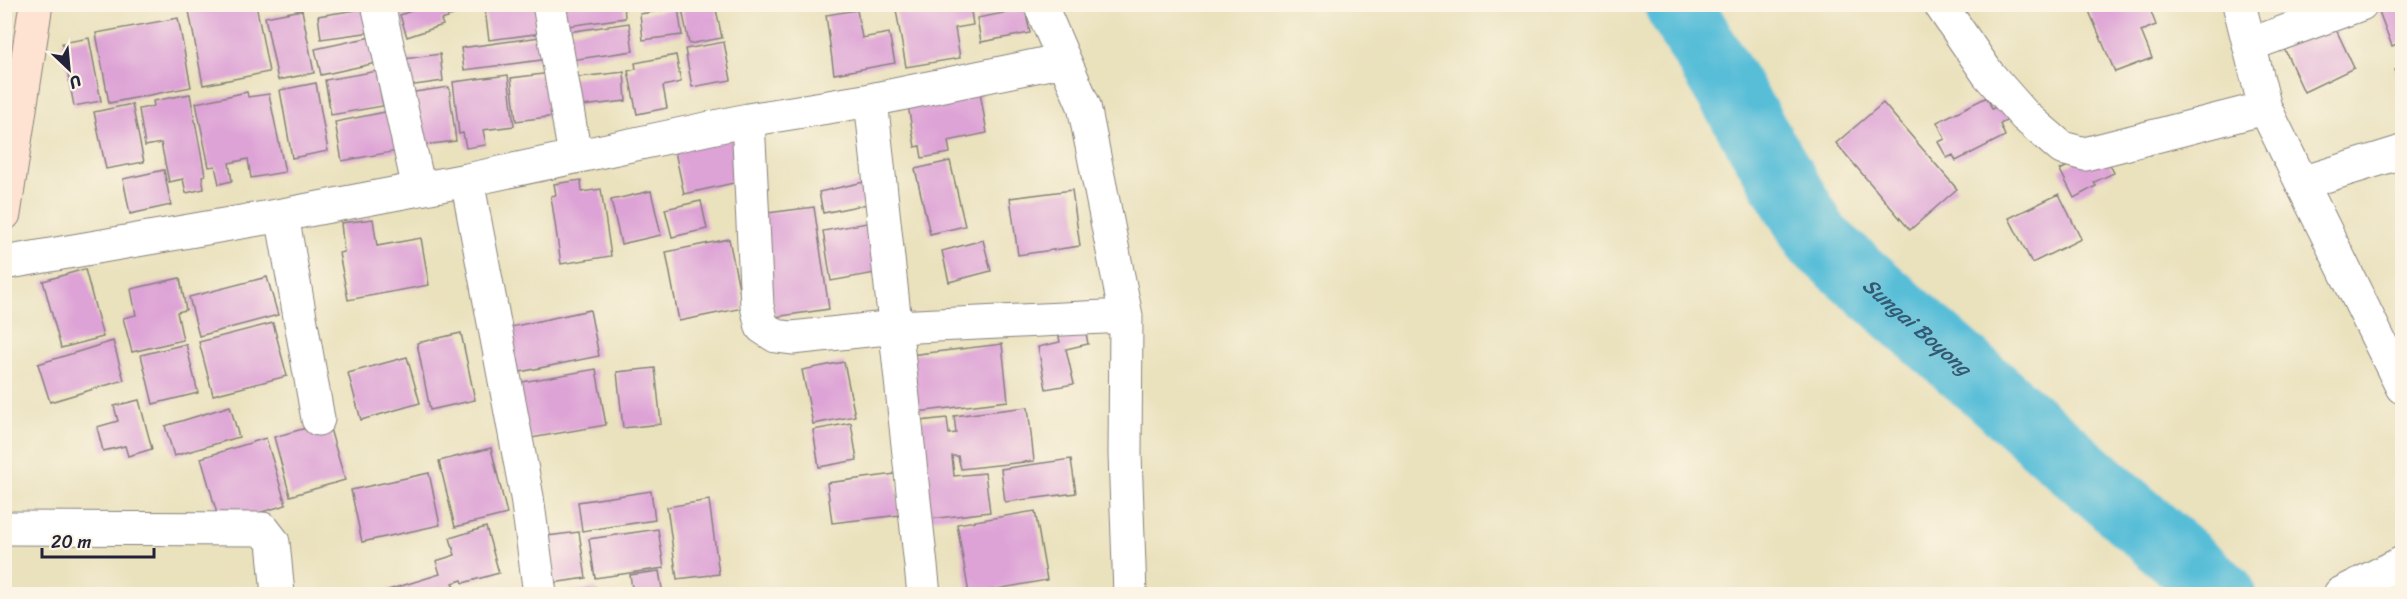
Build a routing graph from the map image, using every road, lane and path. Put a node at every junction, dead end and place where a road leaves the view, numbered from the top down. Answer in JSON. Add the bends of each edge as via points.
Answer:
{"nodes":[{"id":1,"x":378,"y":4,"type":"edge"},
{"id":2,"x":549,"y":4,"type":"edge"},
{"id":3,"x":1040,"y":4,"type":"edge"},
{"id":4,"x":1940,"y":4,"type":"edge"},
{"id":5,"x":2239,"y":4,"type":"edge"},
{"id":6,"x":2361,"y":4,"type":"edge"},
{"id":7,"x":41,"y":5,"type":"edge"},
{"id":8,"x":2249,"y":45,"type":"junction"},
{"id":9,"x":1064,"y":60,"type":"junction"},
{"id":10,"x":871,"y":100,"type":"junction"},
{"id":11,"x":2265,"y":108,"type":"junction"},
{"id":12,"x":748,"y":120,"type":"junction"},
{"id":13,"x":2403,"y":152,"type":"edge"},
{"id":14,"x":575,"y":156,"type":"junction"},
{"id":15,"x":467,"y":180,"type":"junction"},
{"id":16,"x":2302,"y":183,"type":"junction"},
{"id":17,"x":419,"y":189,"type":"junction"},
{"id":18,"x":4,"y":214,"type":"edge"},
{"id":19,"x":282,"y":215,"type":"junction"},
{"id":20,"x":4,"y":263,"type":"edge"},
{"id":21,"x":1126,"y":316,"type":"junction"},
{"id":22,"x":896,"y":327,"type":"junction"},
{"id":23,"x":2403,"y":387,"type":"edge"},
{"id":24,"x":318,"y":419,"type":"dead end"},
{"id":25,"x":4,"y":528,"type":"edge"},
{"id":26,"x":2403,"y":563,"type":"edge"},
{"id":27,"x":278,"y":594,"type":"edge"},
{"id":28,"x":540,"y":594,"type":"edge"},
{"id":29,"x":924,"y":594,"type":"edge"},
{"id":30,"x":1130,"y":594,"type":"edge"},
{"id":31,"x":2340,"y":594,"type":"edge"}],
"edges":[{"from":1,"to":17,"type":"street"},
{"from":2,"to":14,"type":"street"},
{"from":3,"to":9,"type":"street"},
{"from":4,"to":11,"type":"street","via":[[1988,74],[2025,116],[2062,148],[2085,154]]},
{"from":5,"to":8,"type":"street"},
{"from":6,"to":8,"type":"street"},
{"from":7,"to":18,"type":"main road"},
{"from":8,"to":11,"type":"street"},
{"from":9,"to":10,"type":"street"},
{"from":9,"to":21,"type":"street","via":[[1084,106]]},
{"from":10,"to":12,"type":"street"},
{"from":10,"to":22,"type":"street"},
{"from":11,"to":16,"type":"street"},
{"from":12,"to":14,"type":"street"},
{"from":12,"to":22,"type":"street","via":[[757,306],[762,327],[776,336],[792,338]]},
{"from":13,"to":16,"type":"street"},
{"from":14,"to":15,"type":"street"},
{"from":15,"to":17,"type":"street"},
{"from":15,"to":28,"type":"street","via":[[527,497]]},
{"from":16,"to":23,"type":"street"},
{"from":17,"to":19,"type":"street"},
{"from":19,"to":20,"type":"street"},
{"from":19,"to":24,"type":"street"},
{"from":21,"to":22,"type":"street"},
{"from":21,"to":30,"type":"street"},
{"from":22,"to":29,"type":"street"},
{"from":25,"to":27,"type":"street","via":[[263,529],[273,542]]},
{"from":26,"to":31,"type":"street"}]}
